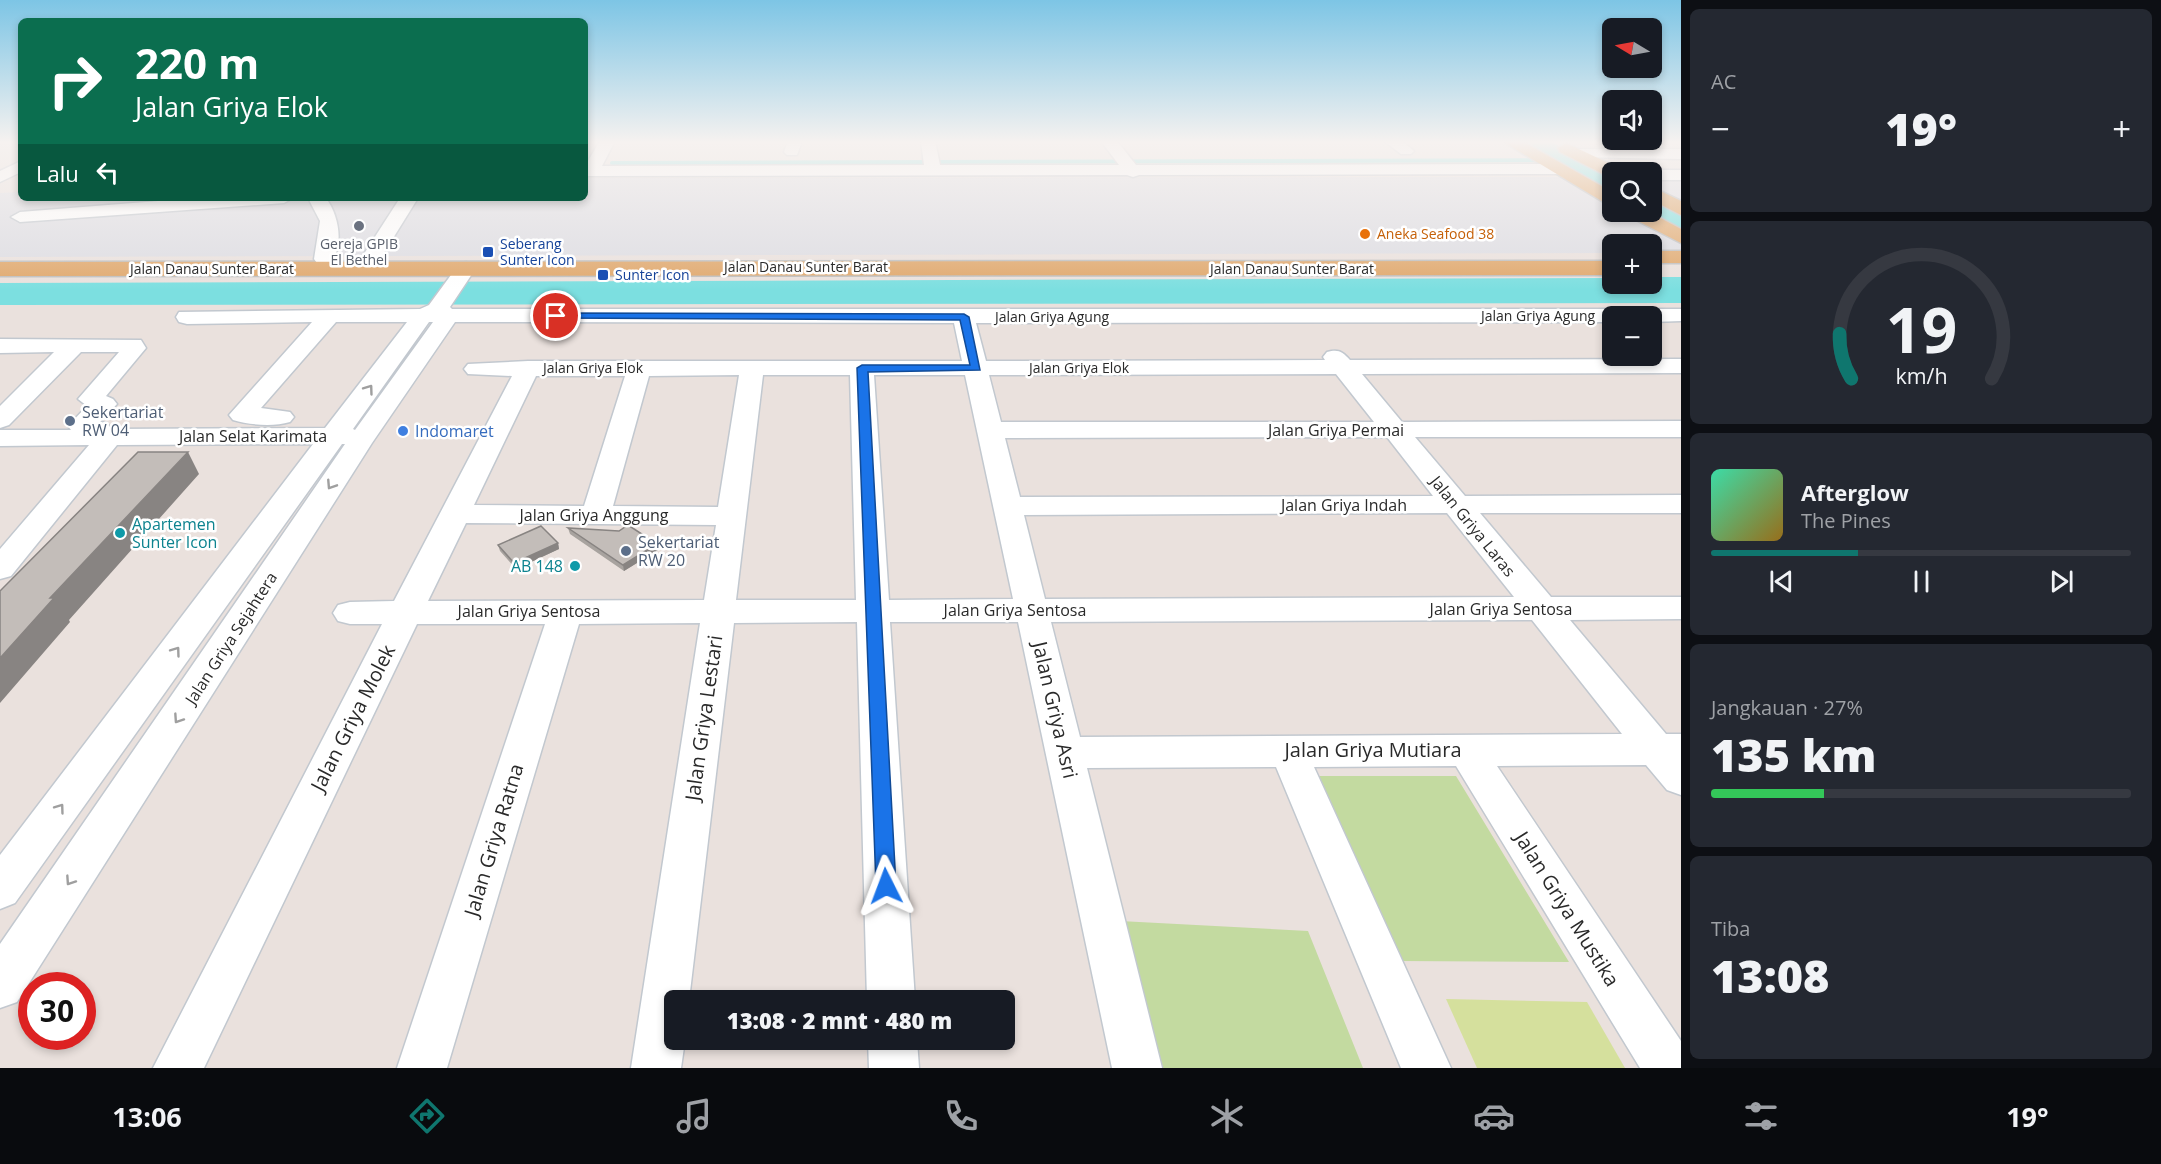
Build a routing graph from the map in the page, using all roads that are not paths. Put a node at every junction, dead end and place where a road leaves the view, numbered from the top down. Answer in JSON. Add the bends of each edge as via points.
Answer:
{"nodes":[{"id":1,"x":1662,"y":199,"type":"edge"},
{"id":2,"x":44,"y":201,"type":"edge"},
{"id":3,"x":202,"y":201,"type":"edge"},
{"id":4,"x":319,"y":201,"type":"edge"},
{"id":5,"x":407,"y":201,"type":"edge"},
{"id":6,"x":1681,"y":209,"type":"edge"},
{"id":7,"x":1653,"y":222,"type":"edge"},
{"id":8,"x":1681,"y":237,"type":"edge"},
{"id":9,"x":1681,"y":256,"type":"edge"},
{"id":10,"x":1602,"y":257,"type":"edge"},
{"id":11,"x":1662,"y":257,"type":"edge"},
{"id":12,"x":0,"y":259,"type":"edge"},
{"id":13,"x":324,"y":259,"type":"junction"},
{"id":14,"x":370,"y":260,"type":"junction"},
{"id":15,"x":803,"y":263,"type":"junction"},
{"id":16,"x":1373,"y":263,"type":"junction"},
{"id":17,"x":58,"y":264,"type":"junction"},
{"id":18,"x":1681,"y":267,"type":"edge"},
{"id":19,"x":1602,"y":268,"type":"edge"},
{"id":20,"x":1662,"y":268,"type":"edge"},
{"id":21,"x":0,"y":269,"type":"edge"},
{"id":22,"x":463,"y":272,"type":"junction"},
{"id":23,"x":437,"y":311,"type":"junction"},
{"id":24,"x":398,"y":315,"type":"junction"},
{"id":25,"x":1681,"y":315,"type":"edge"},
{"id":26,"x":187,"y":317,"type":"dead end"},
{"id":27,"x":329,"y":317,"type":"junction"},
{"id":28,"x":964,"y":317,"type":"junction"},
{"id":29,"x":75,"y":345,"type":"junction"},
{"id":30,"x":3,"y":348,"type":"edge"},
{"id":31,"x":1339,"y":362,"type":"junction"},
{"id":32,"x":1681,"y":366,"type":"edge"},
{"id":33,"x":528,"y":368,"type":"junction"},
{"id":34,"x":639,"y":368,"type":"junction"},
{"id":35,"x":752,"y":368,"type":"junction"},
{"id":36,"x":862,"y":368,"type":"junction"},
{"id":37,"x":976,"y":368,"type":"junction"},
{"id":38,"x":476,"y":369,"type":"dead end"},
{"id":39,"x":1681,"y":429,"type":"edge"},
{"id":40,"x":990,"y":430,"type":"junction"},
{"id":41,"x":1395,"y":430,"type":"junction"},
{"id":42,"x":2,"y":433,"type":"edge"},
{"id":43,"x":97,"y":433,"type":"junction"},
{"id":44,"x":349,"y":436,"type":"junction"},
{"id":45,"x":1681,"y":504,"type":"edge"},
{"id":46,"x":1456,"y":505,"type":"junction"},
{"id":47,"x":1008,"y":506,"type":"junction"},
{"id":48,"x":455,"y":514,"type":"junction"},
{"id":49,"x":596,"y":515,"type":"junction"},
{"id":50,"x":732,"y":516,"type":"junction"},
{"id":51,"x":0,"y":569,"type":"edge"},
{"id":52,"x":1681,"y":608,"type":"edge"},
{"id":53,"x":1541,"y":609,"type":"junction"},
{"id":54,"x":873,"y":610,"type":"junction"},
{"id":55,"x":1032,"y":610,"type":"junction"},
{"id":56,"x":566,"y":611,"type":"junction"},
{"id":57,"x":719,"y":611,"type":"junction"},
{"id":58,"x":407,"y":612,"type":"junction"},
{"id":59,"x":350,"y":613,"type":"dead end"},
{"id":60,"x":1669,"y":749,"type":"edge"},
{"id":61,"x":1466,"y":750,"type":"junction"},
{"id":62,"x":1288,"y":751,"type":"junction"},
{"id":63,"x":1064,"y":753,"type":"junction"},
{"id":64,"x":1681,"y":779,"type":"edge"},
{"id":65,"x":0,"y":889,"type":"edge"},
{"id":66,"x":0,"y":985,"type":"edge"},
{"id":67,"x":891,"y":990,"type":"edge"},
{"id":68,"x":893,"y":1050,"type":"edge"},
{"id":69,"x":178,"y":1068,"type":"edge"},
{"id":70,"x":422,"y":1068,"type":"edge"},
{"id":71,"x":656,"y":1068,"type":"edge"},
{"id":72,"x":894,"y":1068,"type":"edge"},
{"id":73,"x":1137,"y":1068,"type":"edge"},
{"id":74,"x":1426,"y":1068,"type":"edge"},
{"id":75,"x":1669,"y":1068,"type":"edge"}],
"edges":[{"from":1,"to":6,"type":"main road"},
{"from":2,"to":3,"type":"street","via":[[14,221]]},
{"from":4,"to":13,"type":"street","via":[[331,222]]},
{"from":5,"to":14,"type":"street"},
{"from":7,"to":8,"type":"main road"},
{"from":9,"to":11,"type":"main road"},
{"from":10,"to":16,"type":"main road","name":"Jalan Danau Sunter Barat"},
{"from":12,"to":17,"type":"main road","name":"Jalan Danau Sunter Barat"},
{"from":13,"to":14,"type":"main road","name":"Jalan Danau Sunter Barat"},
{"from":13,"to":17,"type":"main road","name":"Jalan Danau Sunter Barat"},
{"from":14,"to":15,"type":"main road","name":"Jalan Danau Sunter Barat"},
{"from":15,"to":16,"type":"main road","name":"Jalan Danau Sunter Barat"},
{"from":15,"to":22,"type":"main road","name":"Jalan Danau Sunter Barat"},
{"from":16,"to":19,"type":"main road","name":"Jalan Danau Sunter Barat"},
{"from":17,"to":21,"type":"main road","name":"Jalan Danau Sunter Barat"},
{"from":17,"to":22,"type":"main road","name":"Jalan Danau Sunter Barat"},
{"from":18,"to":20,"type":"main road"},
{"from":22,"to":23,"type":"street","name":"Jalan Griya Sejahtera"},
{"from":23,"to":24,"type":"street"},
{"from":23,"to":28,"type":"street","name":"Jalan Griya Agung"},
{"from":23,"to":44,"type":"street","name":"Jalan Griya Sejahtera"},
{"from":24,"to":27,"type":"street"},
{"from":24,"to":27,"type":"street","via":[[324,416],[242,416]]},
{"from":25,"to":28,"type":"street","name":"Jalan Griya Agung"},
{"from":26,"to":27,"type":"street"},
{"from":28,"to":37,"type":"street","name":"Jalan Griya Asri"},
{"from":29,"to":30,"type":"street"},
{"from":29,"to":42,"type":"street"},
{"from":29,"to":43,"type":"street","via":[[127,344],[135,348],[90,399],[104,404]]},
{"from":31,"to":32,"type":"street","name":"Jalan Griya Elok"},
{"from":31,"to":37,"type":"street","name":"Jalan Griya Elok"},
{"from":31,"to":41,"type":"street","name":"Jalan Griya Laras"},
{"from":33,"to":34,"type":"street","name":"Jalan Griya Elok"},
{"from":33,"to":38,"type":"street","name":"Jalan Griya Elok"},
{"from":33,"to":48,"type":"street","name":"Jalan Griya Molek"},
{"from":34,"to":35,"type":"street","name":"Jalan Griya Elok"},
{"from":34,"to":49,"type":"street"},
{"from":35,"to":36,"type":"street","name":"Jalan Griya Elok"},
{"from":35,"to":50,"type":"street","name":"Jalan Griya Lestari"},
{"from":36,"to":37,"type":"street","name":"Jalan Griya Elok"},
{"from":36,"to":54,"type":"street"},
{"from":37,"to":40,"type":"street","name":"Jalan Griya Asri"},
{"from":39,"to":41,"type":"street","name":"Jalan Griya Permai"},
{"from":40,"to":41,"type":"street","name":"Jalan Griya Permai"},
{"from":40,"to":47,"type":"street","name":"Jalan Griya Asri"},
{"from":41,"to":46,"type":"street","name":"Jalan Griya Laras"},
{"from":42,"to":43,"type":"street","name":"Jalan Selat Karimata"},
{"from":43,"to":44,"type":"street","name":"Jalan Selat Karimata"},
{"from":43,"to":51,"type":"street"},
{"from":65,"to":44,"type":"street","name":"Jalan Griya Sejahtera","one_way":true},
{"from":44,"to":66,"type":"street","name":"Jalan Griya Sejahtera","one_way":true},
{"from":45,"to":46,"type":"street","name":"Jalan Griya Indah"},
{"from":46,"to":47,"type":"street","name":"Jalan Griya Indah"},
{"from":46,"to":53,"type":"street","name":"Jalan Griya Laras"},
{"from":47,"to":55,"type":"street","name":"Jalan Griya Asri"},
{"from":48,"to":49,"type":"street","name":"Jalan Griya Anggung"},
{"from":48,"to":58,"type":"street","name":"Jalan Griya Molek"},
{"from":49,"to":50,"type":"street","name":"Jalan Griya Anggung"},
{"from":50,"to":57,"type":"street","name":"Jalan Griya Lestari"},
{"from":52,"to":53,"type":"street","name":"Jalan Griya Sentosa"},
{"from":53,"to":55,"type":"street","name":"Jalan Griya Sentosa"},
{"from":53,"to":60,"type":"street","name":"Jalan Griya Laras"},
{"from":54,"to":55,"type":"street","name":"Jalan Griya Sentosa"},
{"from":54,"to":57,"type":"street","name":"Jalan Griya Sentosa"},
{"from":54,"to":67,"type":"street"},
{"from":55,"to":63,"type":"street","name":"Jalan Griya Asri"},
{"from":56,"to":57,"type":"street","name":"Jalan Griya Sentosa"},
{"from":56,"to":58,"type":"street","name":"Jalan Griya Sentosa"},
{"from":56,"to":70,"type":"street","name":"Jalan Griya Ratna"},
{"from":57,"to":71,"type":"street","name":"Jalan Griya Lestari"},
{"from":58,"to":59,"type":"street","name":"Jalan Griya Sentosa"},
{"from":58,"to":69,"type":"street","name":"Jalan Griya Molek"},
{"from":60,"to":61,"type":"street","name":"Jalan Griya Mutiara"},
{"from":60,"to":64,"type":"street","name":"Jalan Griya Laras"},
{"from":61,"to":62,"type":"street","name":"Jalan Griya Mutiara"},
{"from":61,"to":75,"type":"street","name":"Jalan Griya Mustika"},
{"from":62,"to":63,"type":"street","name":"Jalan Griya Mutiara"},
{"from":62,"to":74,"type":"street"},
{"from":63,"to":73,"type":"street","name":"Jalan Griya Asri"},
{"from":68,"to":72,"type":"street"}]}
